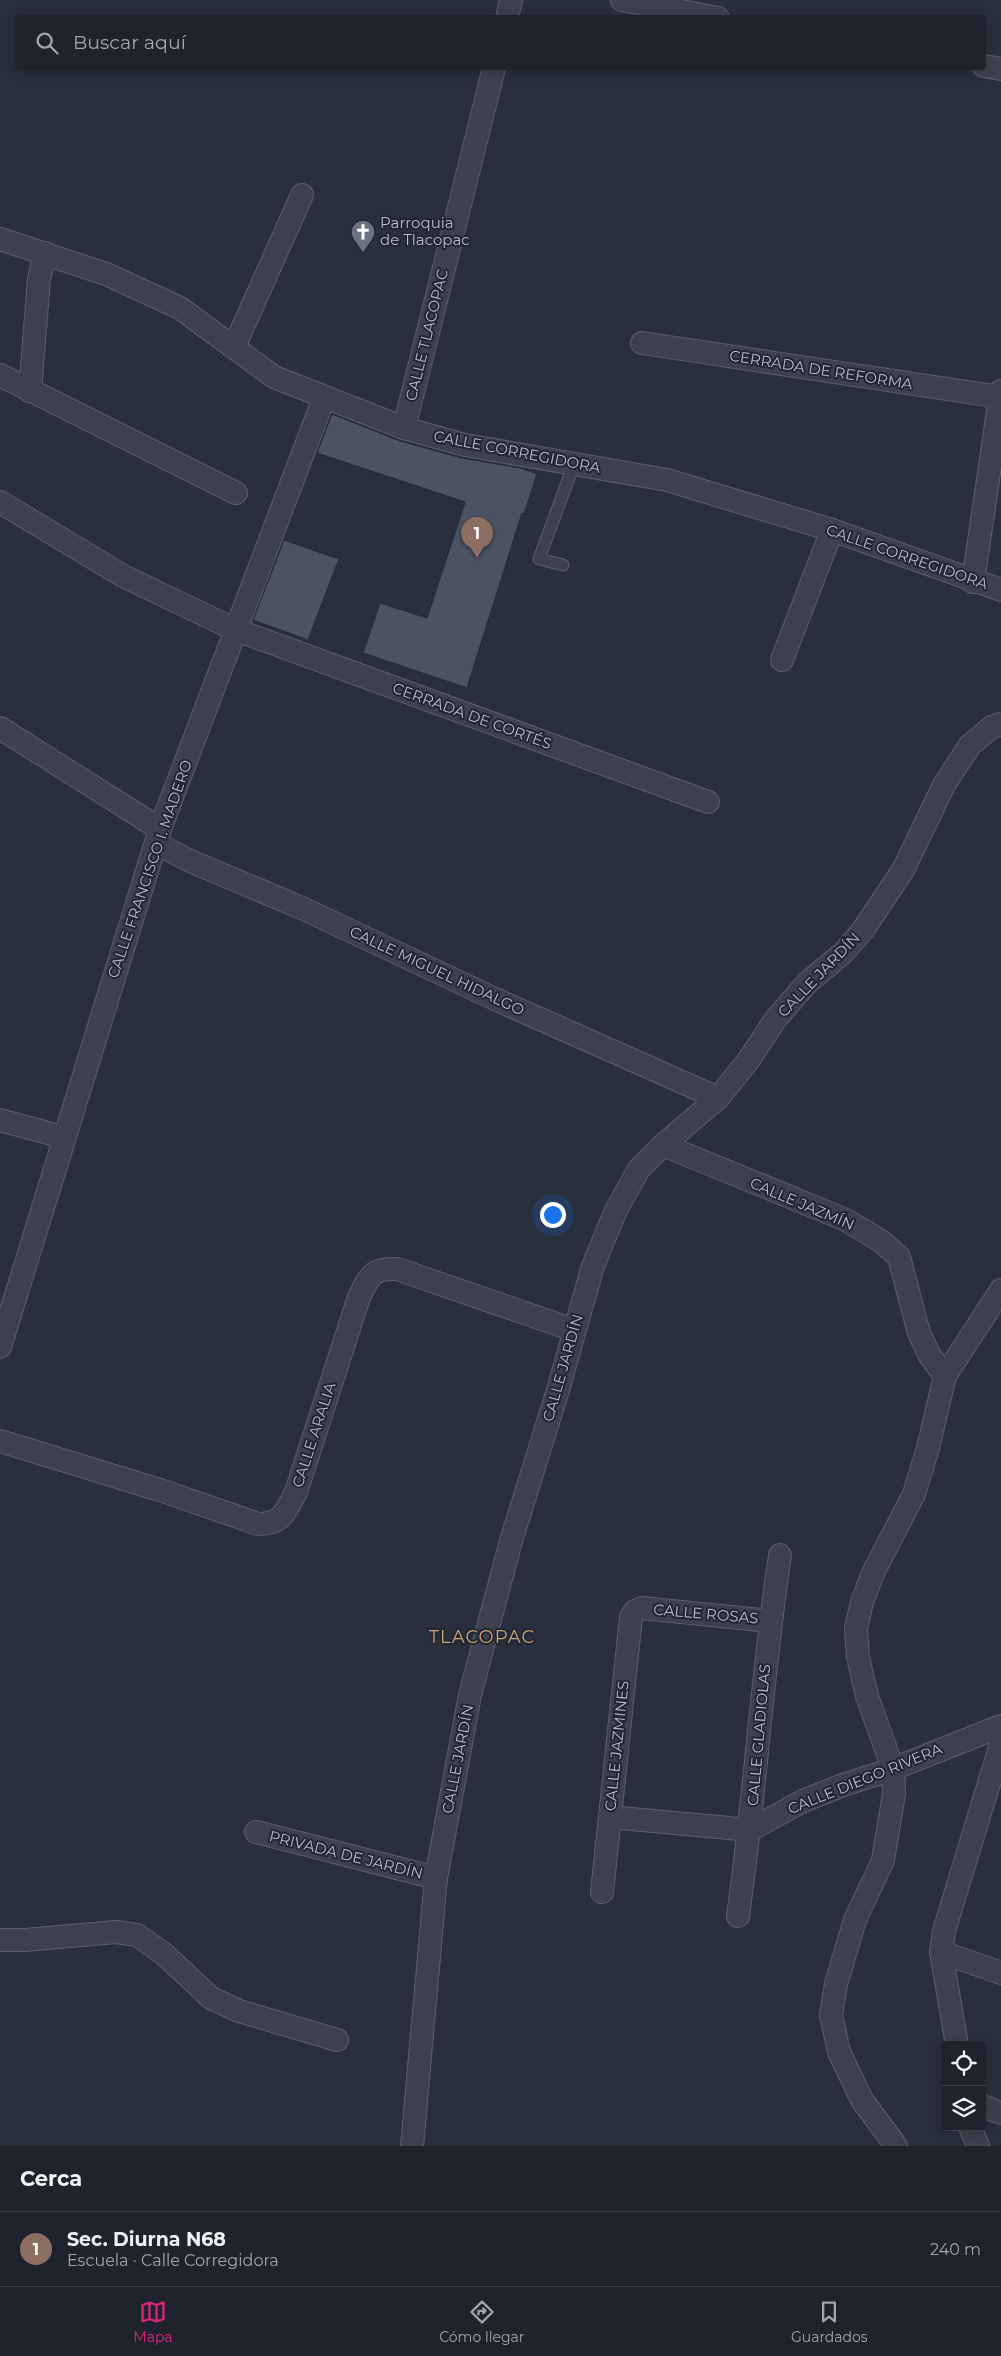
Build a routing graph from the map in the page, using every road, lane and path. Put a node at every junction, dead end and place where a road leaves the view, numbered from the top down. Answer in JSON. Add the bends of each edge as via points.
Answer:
{"nodes":[{"id":1,"x":511,"y":0,"type":"edge"},
{"id":2,"x":622,"y":0,"type":"edge"},
{"id":3,"x":508,"y":15,"type":"edge"},
{"id":4,"x":702,"y":15,"type":"edge"},
{"id":5,"x":986,"y":66,"type":"edge"},
{"id":6,"x":1001,"y":69,"type":"edge"},
{"id":7,"x":494,"y":70,"type":"edge"},
{"id":8,"x":302,"y":195,"type":"dead end"},
{"id":9,"x":0,"y":239,"type":"edge"},
{"id":10,"x":45,"y":253,"type":"junction"},
{"id":11,"x":642,"y":343,"type":"dead end"},
{"id":12,"x":234,"y":347,"type":"junction"},
{"id":13,"x":0,"y":375,"type":"edge"},
{"id":14,"x":30,"y":391,"type":"junction"},
{"id":15,"x":1000,"y":394,"type":"edge"},
{"id":16,"x":324,"y":398,"type":"junction"},
{"id":17,"x":404,"y":428,"type":"junction"},
{"id":18,"x":574,"y":464,"type":"junction"},
{"id":19,"x":236,"y":493,"type":"dead end"},
{"id":20,"x":0,"y":502,"type":"edge"},
{"id":21,"x":832,"y":530,"type":"junction"},
{"id":22,"x":563,"y":565,"type":"dead end"},
{"id":23,"x":973,"y":582,"type":"junction"},
{"id":24,"x":1001,"y":590,"type":"edge"},
{"id":25,"x":236,"y":630,"type":"junction"},
{"id":26,"x":782,"y":660,"type":"dead end"},
{"id":27,"x":1001,"y":724,"type":"edge"},
{"id":28,"x":0,"y":728,"type":"edge"},
{"id":29,"x":708,"y":802,"type":"dead end"},
{"id":30,"x":158,"y":836,"type":"junction"},
{"id":31,"x":718,"y":1098,"type":"junction"},
{"id":32,"x":0,"y":1120,"type":"edge"},
{"id":33,"x":63,"y":1137,"type":"junction"},
{"id":34,"x":663,"y":1145,"type":"junction"},
{"id":35,"x":1001,"y":1290,"type":"edge"},
{"id":36,"x":574,"y":1330,"type":"junction"},
{"id":37,"x":0,"y":1347,"type":"edge"},
{"id":38,"x":945,"y":1376,"type":"junction"},
{"id":39,"x":0,"y":1441,"type":"edge"},
{"id":40,"x":780,"y":1555,"type":"dead end"},
{"id":41,"x":642,"y":1608,"type":"joint"},
{"id":42,"x":770,"y":1620,"type":"junction"},
{"id":43,"x":1001,"y":1726,"type":"edge"},
{"id":44,"x":1001,"y":1744,"type":"edge"},
{"id":45,"x":893,"y":1769,"type":"junction"},
{"id":46,"x":610,"y":1817,"type":"junction"},
{"id":47,"x":750,"y":1830,"type":"junction"},
{"id":48,"x":256,"y":1832,"type":"dead end"},
{"id":49,"x":436,"y":1878,"type":"junction"},
{"id":50,"x":602,"y":1892,"type":"dead end"},
{"id":51,"x":738,"y":1916,"type":"dead end"},
{"id":52,"x":0,"y":1940,"type":"edge"},
{"id":53,"x":941,"y":1952,"type":"junction"},
{"id":54,"x":1001,"y":1973,"type":"edge"},
{"id":55,"x":337,"y":2040,"type":"dead end"},
{"id":56,"x":956,"y":2041,"type":"edge"},
{"id":57,"x":986,"y":2107,"type":"edge"},
{"id":58,"x":1001,"y":2113,"type":"edge"},
{"id":59,"x":972,"y":2131,"type":"edge"},
{"id":60,"x":412,"y":2146,"type":"edge"},
{"id":61,"x":896,"y":2146,"type":"edge"},
{"id":62,"x":978,"y":2146,"type":"edge"}],
"edges":[{"from":1,"to":3,"type":"street"},
{"from":2,"to":4,"type":"street"},
{"from":5,"to":6,"type":"street"},
{"from":7,"to":17,"type":"street","name":"CALLE TLACOPAC"},
{"from":8,"to":12,"type":"street"},
{"from":9,"to":10,"type":"street","name":"CALLE CORREGIDORA"},
{"from":10,"to":12,"type":"street","name":"CALLE CORREGIDORA","via":[[106,274],[180,308]]},
{"from":10,"to":14,"type":"street","via":[[39,279]]},
{"from":11,"to":15,"type":"street","name":"CERRADA DE REFORMA"},
{"from":12,"to":16,"type":"street","name":"CALLE CORREGIDORA","via":[[274,378]]},
{"from":13,"to":14,"type":"street"},
{"from":14,"to":19,"type":"street"},
{"from":15,"to":23,"type":"street"},
{"from":16,"to":17,"type":"street","name":"CALLE CORREGIDORA"},
{"from":16,"to":25,"type":"street","name":"CALLE FRANCISCO I. MADERO"},
{"from":17,"to":18,"type":"street","name":"CALLE CORREGIDORA","via":[[465,445]]},
{"from":18,"to":21,"type":"street","name":"CALLE CORREGIDORA","via":[[667,480]]},
{"from":18,"to":22,"type":"lane","via":[[540,559]]},
{"from":20,"to":25,"type":"street","name":"CERRADA DE CORTÉS","via":[[123,576]]},
{"from":21,"to":23,"type":"street","name":"CALLE CORREGIDORA"},
{"from":21,"to":26,"type":"street"},
{"from":23,"to":24,"type":"street","name":"CALLE CORREGIDORA"},
{"from":25,"to":29,"type":"street","name":"CERRADA DE CORTÉS"},
{"from":25,"to":30,"type":"street","name":"CALLE FRANCISCO I. MADERO"},
{"from":27,"to":31,"type":"street","name":"CALLE JARDÍN","via":[[992,727],[970,745],[944,785],[903,870],[863,930],[843,953],[807,983],[775,1020]]},
{"from":28,"to":30,"type":"street","name":"CALLE MIGUEL HIDALGO"},
{"from":30,"to":31,"type":"street","name":"CALLE MIGUEL HIDALGO","via":[[188,860],[313,913],[495,999]]},
{"from":30,"to":33,"type":"street","name":"CALLE FRANCISCO I. MADERO"},
{"from":31,"to":34,"type":"street","name":"CALLE JARDÍN"},
{"from":32,"to":33,"type":"street"},
{"from":33,"to":37,"type":"street","name":"CALLE FRANCISCO I. MADERO"},
{"from":34,"to":36,"type":"street","name":"CALLE JARDÍN","via":[[639,1169],[616,1210]]},
{"from":34,"to":38,"type":"street","name":"CALLE JAZMÍN","via":[[846,1220],[881,1241],[899,1257],[919,1333]]},
{"from":35,"to":38,"type":"street"},
{"from":36,"to":39,"type":"street","name":"CALLE ARALIA","via":[[397,1269],[382,1268],[371,1275],[359,1297],[296,1492],[284,1515],[273,1524],[258,1524]]},
{"from":36,"to":49,"type":"street","name":"CALLE JARDÍN","via":[[511,1541],[470,1695]]},
{"from":38,"to":45,"type":"street","via":[[914,1494],[873,1573],[856,1628],[858,1657],[867,1696]]},
{"from":40,"to":42,"type":"street","name":"CALLE GLADIOLAS"},
{"from":41,"to":42,"type":"street","name":"CALLE ROSAS"},
{"from":41,"to":46,"type":"street","name":"CALLE JAZMINES","via":[[630,1617]]},
{"from":42,"to":47,"type":"street","name":"CALLE GLADIOLAS"},
{"from":43,"to":45,"type":"street","name":"CALLE DIEGO RIVERA"},
{"from":44,"to":53,"type":"street","via":[[944,1931]]},
{"from":45,"to":47,"type":"street","name":"CALLE DIEGO RIVERA","via":[[802,1801]]},
{"from":45,"to":61,"type":"street","via":[[894,1794],[883,1860],[855,1920],[836,1984],[831,2015],[839,2052],[862,2100]]},
{"from":46,"to":47,"type":"street"},
{"from":46,"to":50,"type":"street","name":"CALLE JAZMINES"},
{"from":47,"to":51,"type":"street","name":"CALLE GLADIOLAS"},
{"from":48,"to":49,"type":"street","name":"PRIVADA DE JARDÍN"},
{"from":49,"to":60,"type":"street","name":"CALLE JARDÍN"},
{"from":52,"to":55,"type":"street","via":[[116,1932],[137,1935],[164,1954],[211,1998],[239,2011]]},
{"from":53,"to":54,"type":"street"},
{"from":53,"to":56,"type":"street"},
{"from":57,"to":58,"type":"street"},
{"from":59,"to":62,"type":"street"}]}
